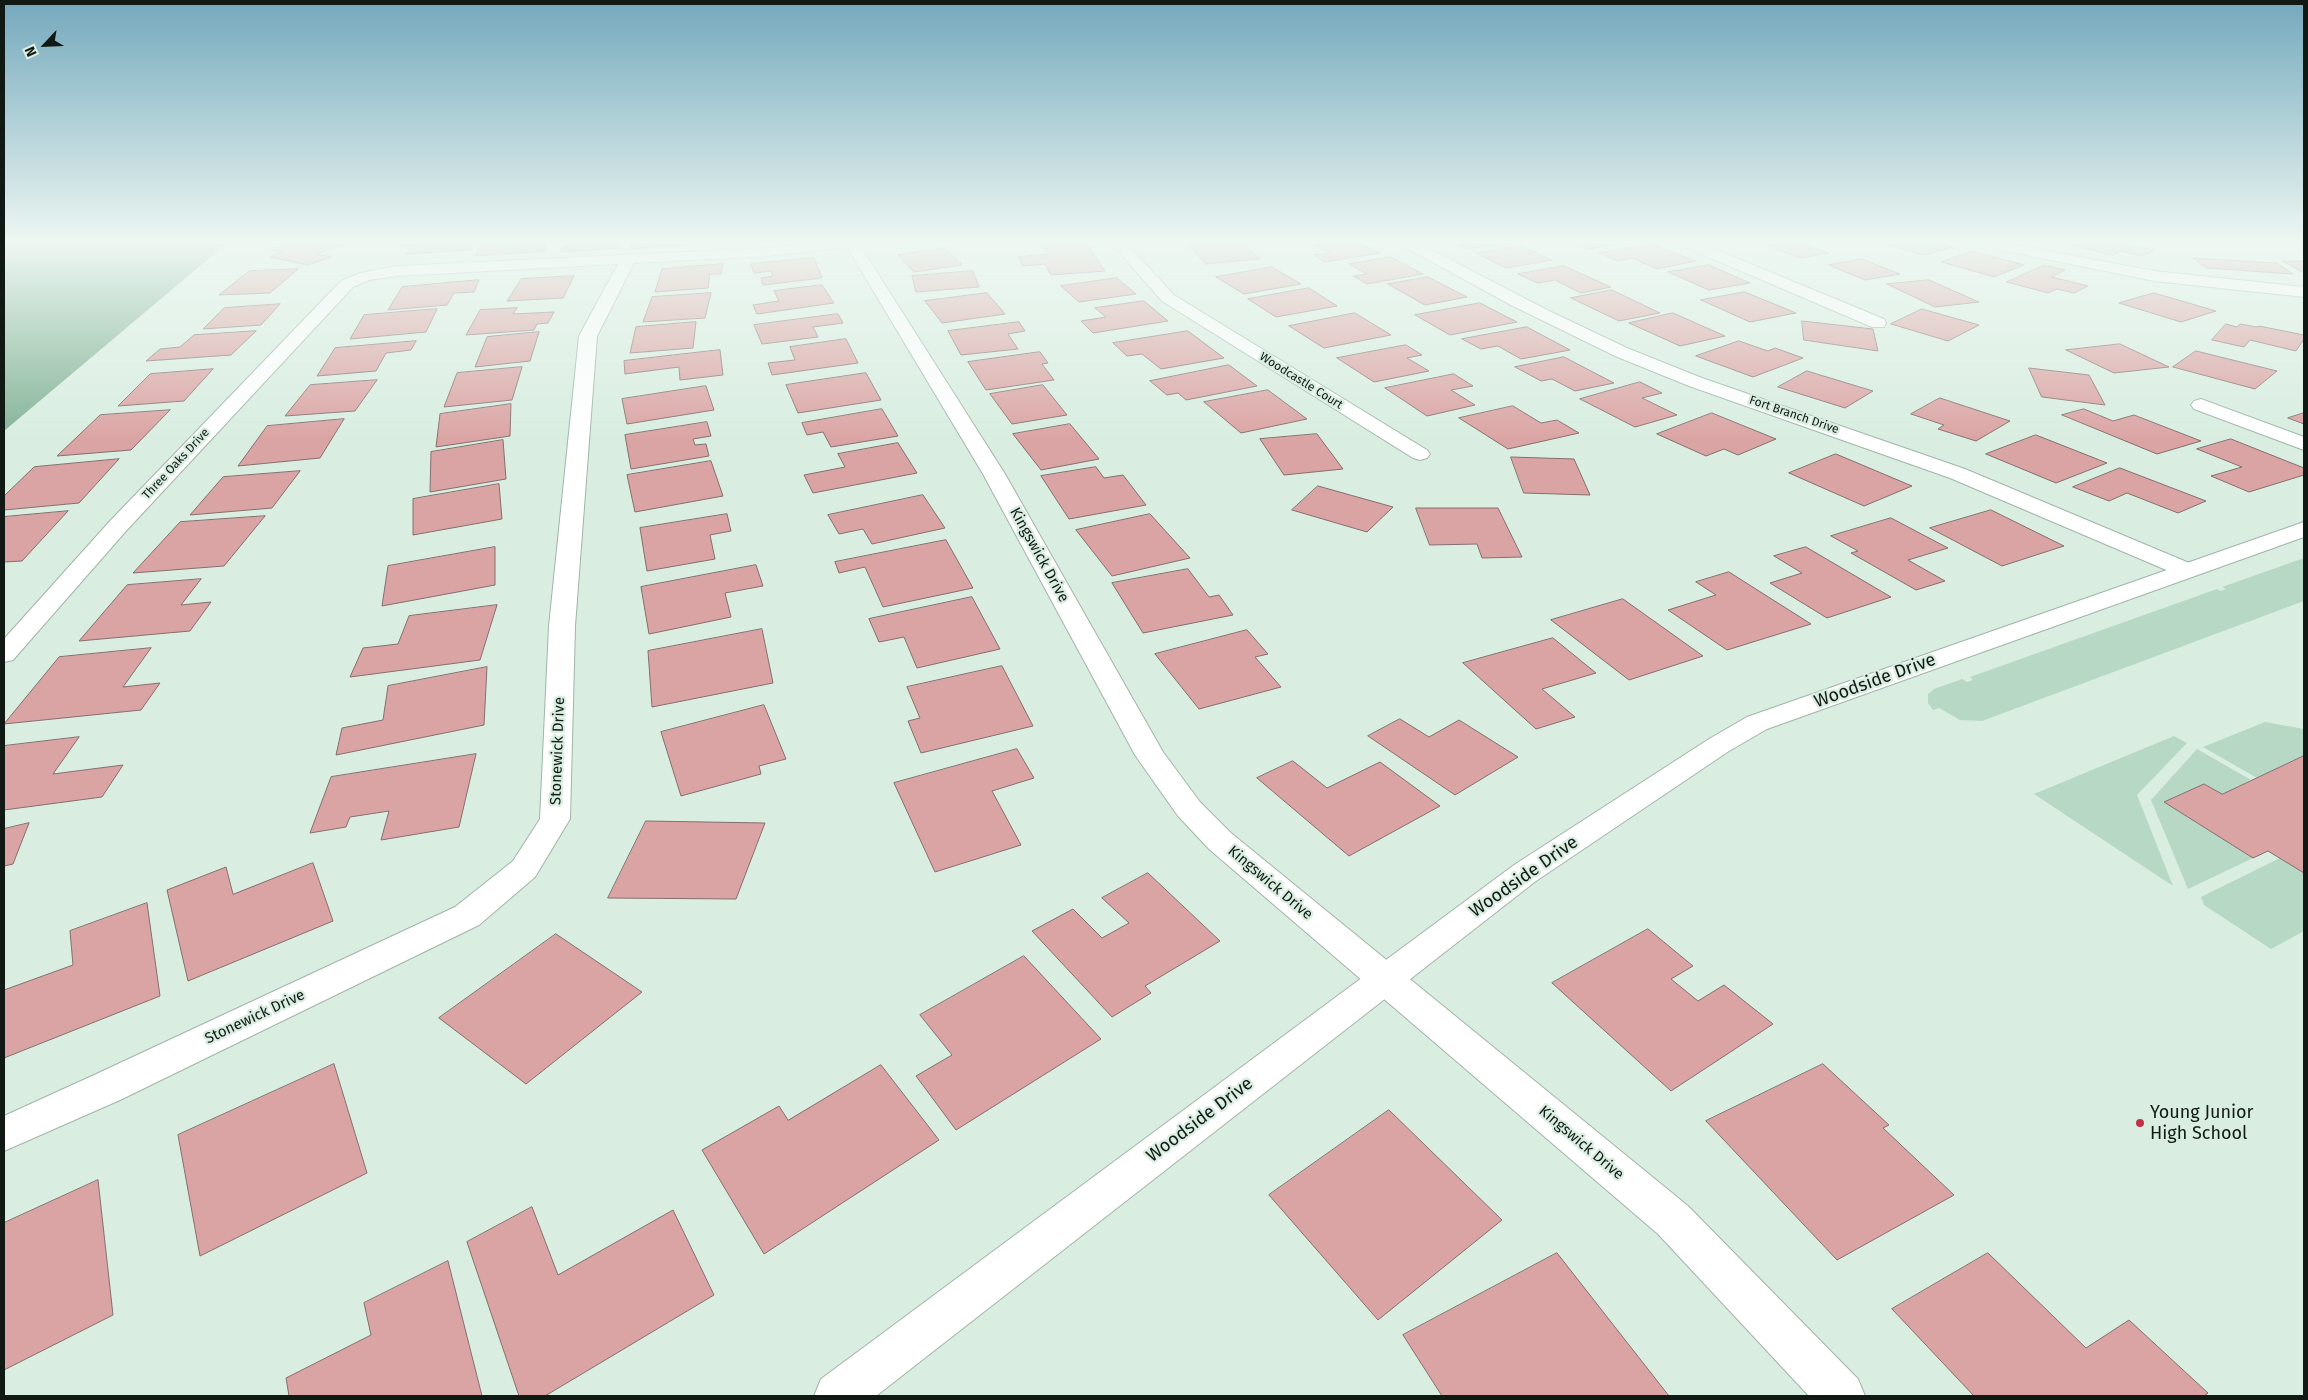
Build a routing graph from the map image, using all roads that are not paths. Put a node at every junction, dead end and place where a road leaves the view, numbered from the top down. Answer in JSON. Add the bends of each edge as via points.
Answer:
{"nodes":[{"id":1,"x":323,"y":309,"type":"edge"},
{"id":2,"x":602,"y":309,"type":"edge"},
{"id":3,"x":892,"y":309,"type":"edge"},
{"id":4,"x":1186,"y":309,"type":"edge"},
{"id":5,"x":1535,"y":309,"type":"edge"},
{"id":6,"x":1847,"y":309,"type":"edge"},
{"id":7,"x":1878,"y":322,"type":"dead end"},
{"id":8,"x":2201,"y":405,"type":"dead end"},
{"id":9,"x":2304,"y":444,"type":"edge"},
{"id":10,"x":1420,"y":454,"type":"dead end"},
{"id":11,"x":2304,"y":529,"type":"edge"},
{"id":12,"x":2186,"y":570,"type":"junction"},
{"id":13,"x":4,"y":654,"type":"edge"},
{"id":14,"x":1385,"y":980,"type":"junction"},
{"id":15,"x":4,"y":1134,"type":"edge"},
{"id":16,"x":838,"y":1396,"type":"edge"},
{"id":17,"x":1841,"y":1396,"type":"edge"}],
"edges":[{"from":1,"to":13,"type":"street","name":"Three Oaks Drive","via":[[118,526]]},
{"from":2,"to":15,"type":"street","name":"Stonewick Drive","via":[[588,336],[562,626],[555,819],[524,869],[466,916]]},
{"from":3,"to":14,"type":"street","name":"Kingswick Drive","via":[[994,474],[1150,755],[1189,809],[1220,841]]},
{"from":4,"to":10,"type":"street","name":"Woodcastle Court"},
{"from":5,"to":12,"type":"street","name":"Fort Branch Drive","via":[[1621,352],[1925,461]]},
{"from":6,"to":7,"type":"street"},
{"from":8,"to":9,"type":"street"},
{"from":11,"to":12,"type":"street","name":"Woodside Drive"},
{"from":12,"to":14,"type":"street","name":"Woodside Drive","via":[[1758,723],[1719,745],[1525,873]]},
{"from":14,"to":16,"type":"street","name":"Woodside Drive"},
{"from":14,"to":17,"type":"street","name":"Kingswick Drive","via":[[1673,1220]]}]}
